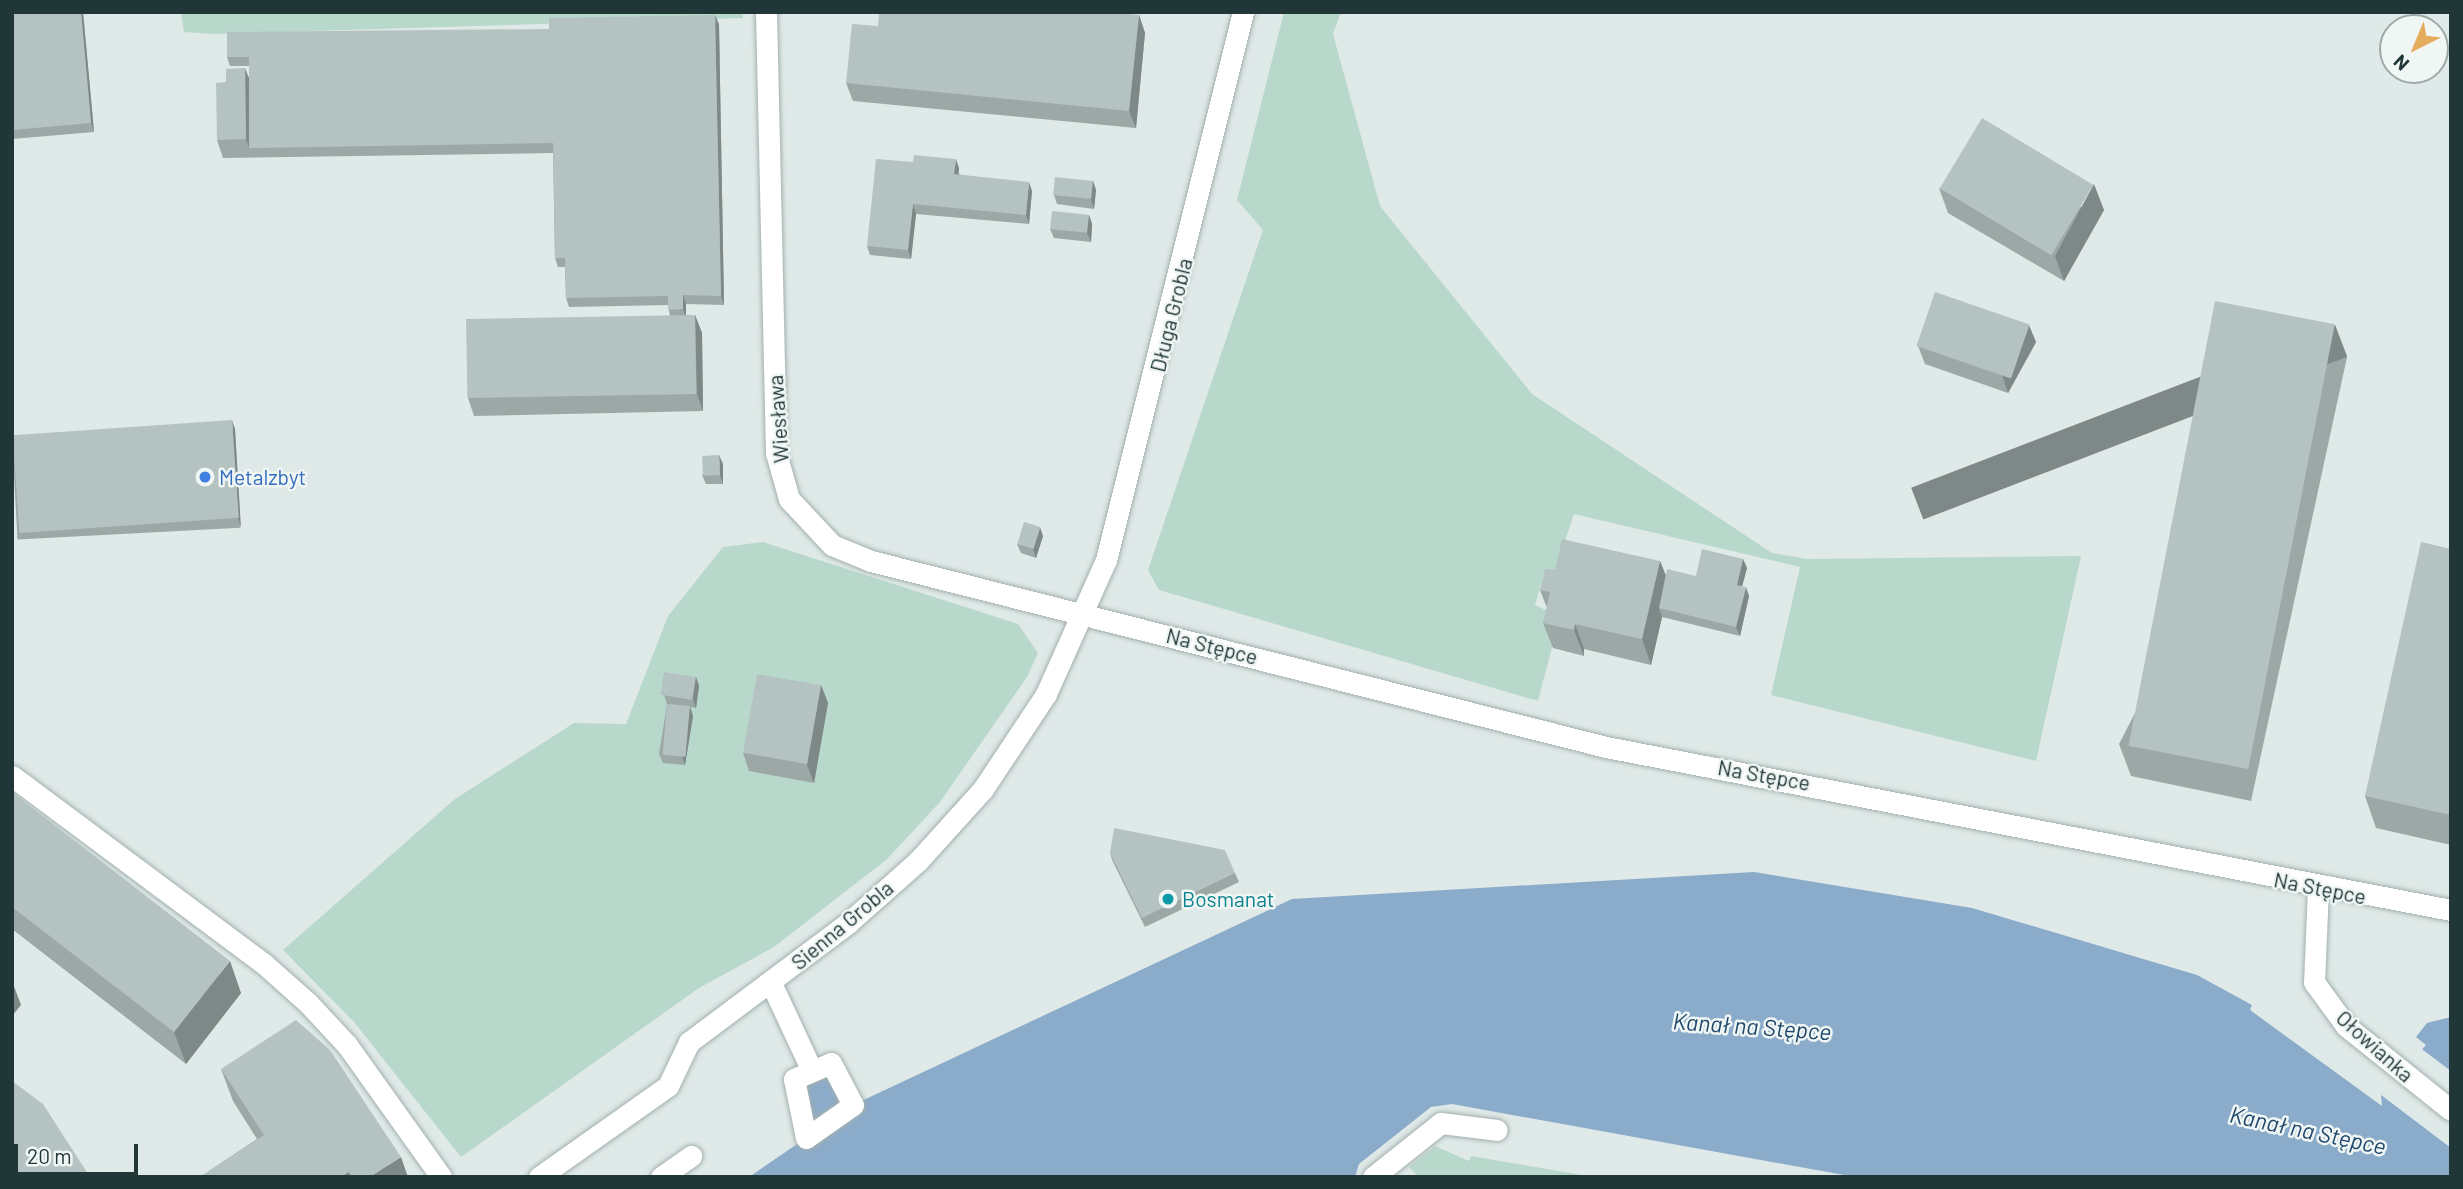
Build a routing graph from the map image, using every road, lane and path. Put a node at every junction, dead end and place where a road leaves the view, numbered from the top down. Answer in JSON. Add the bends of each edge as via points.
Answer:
{"nodes":[{"id":1,"x":766,"y":12,"type":"edge"},
{"id":2,"x":1243,"y":12,"type":"edge"},
{"id":3,"x":1084,"y":613,"type":"junction"},
{"id":4,"x":12,"y":776,"type":"edge"},
{"id":5,"x":2318,"y":888,"type":"junction"},
{"id":6,"x":2451,"y":911,"type":"edge"},
{"id":7,"x":771,"y":983,"type":"junction"},
{"id":8,"x":812,"y":1071,"type":"dead end"},
{"id":9,"x":2451,"y":1110,"type":"edge"},
{"id":10,"x":1497,"y":1130,"type":"dead end"},
{"id":11,"x":691,"y":1156,"type":"dead end"},
{"id":12,"x":441,"y":1177,"type":"edge"},
{"id":13,"x":539,"y":1177,"type":"edge"},
{"id":14,"x":661,"y":1177,"type":"edge"},
{"id":15,"x":1373,"y":1177,"type":"edge"}],
"edges":[{"from":1,"to":3,"type":"street","name":"Wiesława","via":[[776,453],[789,499],[832,545],[871,561]]},
{"from":2,"to":3,"type":"street","name":"Długa Grobla","via":[[1154,382],[1106,560]]},
{"from":3,"to":5,"type":"street","name":"Na Stępce","via":[[1605,747],[1811,782]]},
{"from":3,"to":7,"type":"street","name":"Sienna Grobla","via":[[1046,694],[983,789],[918,861]]},
{"from":4,"to":12,"type":"street","via":[[308,1003],[347,1045]]},
{"from":5,"to":6,"type":"street","name":"Na Stępce"},
{"from":5,"to":9,"type":"street","name":"Ołowianka","via":[[2314,982],[2346,1026]]},
{"from":7,"to":8,"type":"street"},
{"from":7,"to":13,"type":"street","name":"Sienna Grobla","via":[[689,1042],[668,1086]]},
{"from":10,"to":15,"type":"street","via":[[1441,1123]]},
{"from":11,"to":14,"type":"street"}]}
